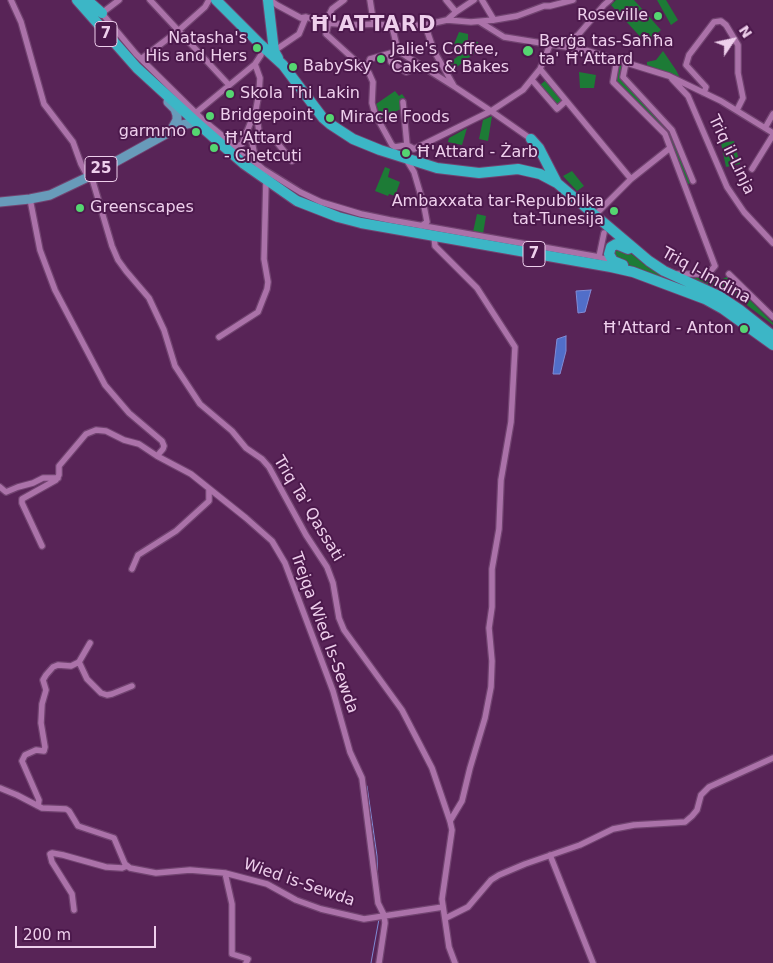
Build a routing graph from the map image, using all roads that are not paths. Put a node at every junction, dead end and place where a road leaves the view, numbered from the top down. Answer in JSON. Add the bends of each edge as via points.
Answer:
{"nodes":[{"id":1,"x":11,"y":0,"type":"edge"},
{"id":2,"x":77,"y":0,"type":"edge"},
{"id":3,"x":89,"y":0,"type":"edge"},
{"id":4,"x":119,"y":0,"type":"edge"},
{"id":5,"x":150,"y":0,"type":"edge"},
{"id":6,"x":209,"y":0,"type":"edge"},
{"id":7,"x":216,"y":0,"type":"edge"},
{"id":8,"x":344,"y":0,"type":"edge"},
{"id":9,"x":370,"y":0,"type":"edge"},
{"id":10,"x":446,"y":0,"type":"edge"},
{"id":11,"x":474,"y":0,"type":"edge"},
{"id":12,"x":482,"y":0,"type":"edge"},
{"id":13,"x":573,"y":0,"type":"edge"},
{"id":14,"x":610,"y":0,"type":"edge"},
{"id":15,"x":269,"y":2,"type":"edge"},
{"id":16,"x":604,"y":2,"type":"edge"},
{"id":17,"x":456,"y":12,"type":"junction"},
{"id":18,"x":102,"y":13,"type":"junction"},
{"id":19,"x":306,"y":17,"type":"junction"},
{"id":20,"x":447,"y":20,"type":"junction"},
{"id":21,"x":494,"y":20,"type":"junction"},
{"id":22,"x":325,"y":22,"type":"junction"},
{"id":23,"x":480,"y":22,"type":"junction"},
{"id":24,"x":376,"y":24,"type":"junction"},
{"id":25,"x":425,"y":25,"type":"junction"},
{"id":26,"x":392,"y":26,"type":"junction"},
{"id":27,"x":178,"y":31,"type":"junction"},
{"id":28,"x":574,"y":43,"type":"junction"},
{"id":29,"x":260,"y":45,"type":"junction"},
{"id":30,"x":550,"y":45,"type":"junction"},
{"id":31,"x":274,"y":51,"type":"junction"},
{"id":32,"x":394,"y":52,"type":"junction"},
{"id":33,"x":617,"y":59,"type":"junction"},
{"id":34,"x":626,"y":62,"type":"junction"},
{"id":35,"x":416,"y":63,"type":"junction"},
{"id":36,"x":139,"y":64,"type":"junction"},
{"id":37,"x":255,"y":64,"type":"junction"},
{"id":38,"x":282,"y":64,"type":"junction"},
{"id":39,"x":540,"y":69,"type":"junction"},
{"id":40,"x":366,"y":70,"type":"junction"},
{"id":41,"x":669,"y":76,"type":"junction"},
{"id":42,"x":532,"y":80,"type":"junction"},
{"id":43,"x":229,"y":85,"type":"junction"},
{"id":44,"x":455,"y":87,"type":"junction"},
{"id":45,"x":704,"y":93,"type":"junction"},
{"id":46,"x":566,"y":101,"type":"junction"},
{"id":47,"x":403,"y":102,"type":"dead end"},
{"id":48,"x":256,"y":109,"type":"junction"},
{"id":49,"x":737,"y":110,"type":"junction"},
{"id":50,"x":491,"y":111,"type":"junction"},
{"id":51,"x":773,"y":114,"type":"edge"},
{"id":52,"x":195,"y":117,"type":"junction"},
{"id":53,"x":765,"y":128,"type":"junction"},
{"id":54,"x":168,"y":132,"type":"junction"},
{"id":55,"x":246,"y":132,"type":"junction"},
{"id":56,"x":773,"y":134,"type":"edge"},
{"id":57,"x":531,"y":139,"type":"junction"},
{"id":58,"x":260,"y":140,"type":"junction"},
{"id":59,"x":252,"y":142,"type":"junction"},
{"id":60,"x":407,"y":144,"type":"junction"},
{"id":61,"x":236,"y":148,"type":"junction"},
{"id":62,"x":670,"y":148,"type":"junction"},
{"id":63,"x":255,"y":156,"type":"dead end"},
{"id":64,"x":406,"y":158,"type":"junction"},
{"id":65,"x":292,"y":161,"type":"dead end"},
{"id":66,"x":752,"y":169,"type":"dead end"},
{"id":67,"x":529,"y":171,"type":"junction"},
{"id":68,"x":89,"y":176,"type":"junction"},
{"id":69,"x":631,"y":179,"type":"junction"},
{"id":70,"x":266,"y":181,"type":"junction"},
{"id":71,"x":693,"y":181,"type":"dead end"},
{"id":72,"x":557,"y":183,"type":"junction"},
{"id":73,"x":30,"y":199,"type":"junction"},
{"id":74,"x":0,"y":202,"type":"edge"},
{"id":75,"x":597,"y":214,"type":"junction"},
{"id":76,"x":422,"y":226,"type":"junction"},
{"id":77,"x":604,"y":233,"type":"dead end"},
{"id":78,"x":434,"y":236,"type":"junction"},
{"id":79,"x":601,"y":243,"type":"junction"},
{"id":80,"x":773,"y":243,"type":"edge"},
{"id":81,"x":616,"y":244,"type":"junction"},
{"id":82,"x":599,"y":257,"type":"junction"},
{"id":83,"x":613,"y":261,"type":"junction"},
{"id":84,"x":666,"y":272,"type":"junction"},
{"id":85,"x":729,"y":274,"type":"dead end"},
{"id":86,"x":705,"y":299,"type":"junction"},
{"id":87,"x":773,"y":317,"type":"edge"},
{"id":88,"x":218,"y":337,"type":"dead end"},
{"id":89,"x":771,"y":340,"type":"edge"},
{"id":90,"x":157,"y":456,"type":"junction"},
{"id":91,"x":58,"y":478,"type":"junction"},
{"id":92,"x":0,"y":487,"type":"edge"},
{"id":93,"x":209,"y":490,"type":"junction"},
{"id":94,"x":42,"y":546,"type":"dead end"},
{"id":95,"x":132,"y":569,"type":"dead end"},
{"id":96,"x":90,"y":643,"type":"dead end"},
{"id":97,"x":79,"y":662,"type":"junction"},
{"id":98,"x":132,"y":686,"type":"dead end"},
{"id":99,"x":773,"y":758,"type":"edge"},
{"id":100,"x":0,"y":788,"type":"edge"},
{"id":101,"x":38,"y":806,"type":"junction"},
{"id":102,"x":450,"y":821,"type":"junction"},
{"id":103,"x":550,"y":855,"type":"junction"},
{"id":104,"x":127,"y":866,"type":"junction"},
{"id":105,"x":225,"y":873,"type":"junction"},
{"id":106,"x":444,"y":907,"type":"junction"},
{"id":107,"x":74,"y":910,"type":"dead end"},
{"id":108,"x":384,"y":915,"type":"junction"},
{"id":109,"x":446,"y":918,"type":"junction"},
{"id":110,"x":248,"y":962,"type":"edge"},
{"id":111,"x":379,"y":963,"type":"edge"},
{"id":112,"x":455,"y":963,"type":"edge"},
{"id":113,"x":593,"y":963,"type":"edge"}],
"edges":[{"from":1,"to":68,"type":"street","name":"Triq Ta' Qassati","via":[[21,22],[44,104],[74,142]]},
{"from":2,"to":36,"type":"highway","number":"7"},
{"from":3,"to":18,"type":"highway"},
{"from":4,"to":18,"type":"street"},
{"from":5,"to":27,"type":"street"},
{"from":6,"to":27,"type":"street"},
{"from":7,"to":29,"type":"highway"},
{"from":8,"to":22,"type":"street","via":[[332,10]]},
{"from":9,"to":24,"type":"street"},
{"from":10,"to":17,"type":"street"},
{"from":11,"to":17,"type":"street"},
{"from":12,"to":21,"type":"street"},
{"from":13,"to":21,"type":"street"},
{"from":14,"to":16,"type":"street"},
{"from":15,"to":19,"type":"street","via":[[301,18]]},
{"from":15,"to":31,"type":"highway"},
{"from":16,"to":28,"type":"street"},
{"from":17,"to":20,"type":"street"},
{"from":18,"to":36,"type":"street"},
{"from":19,"to":22,"type":"street"},
{"from":19,"to":31,"type":"street","via":[[299,34]]},
{"from":20,"to":23,"type":"street"},
{"from":20,"to":25,"type":"street"},
{"from":21,"to":23,"type":"street"},
{"from":22,"to":24,"type":"street"},
{"from":22,"to":40,"type":"street","via":[[328,26],[326,34],[334,44]]},
{"from":23,"to":30,"type":"street","via":[[504,37]]},
{"from":24,"to":26,"type":"street"},
{"from":25,"to":26,"type":"street"},
{"from":25,"to":44,"type":"street","via":[[434,51]]},
{"from":26,"to":32,"type":"street"},
{"from":27,"to":36,"type":"street"},
{"from":27,"to":43,"type":"street"},
{"from":28,"to":30,"type":"street"},
{"from":28,"to":33,"type":"street","via":[[585,50]]},
{"from":29,"to":37,"type":"street","via":[[261,55]]},
{"from":29,"to":38,"type":"highway"},
{"from":30,"to":39,"type":"street"},
{"from":31,"to":38,"type":"highway"},
{"from":32,"to":35,"type":"street"},
{"from":32,"to":35,"type":"street","via":[[391,62],[404,72],[409,72]]},
{"from":32,"to":40,"type":"street","via":[[370,59]]},
{"from":33,"to":34,"type":"street"},
{"from":33,"to":62,"type":"street","via":[[613,82],[664,134]]},
{"from":34,"to":41,"type":"street"},
{"from":34,"to":71,"type":"street","via":[[623,77],[672,130]]},
{"from":35,"to":44,"type":"street"},
{"from":36,"to":52,"type":"highway","number":"7"},
{"from":36,"to":54,"type":"main road","via":[[144,79],[175,109],[178,120]]},
{"from":37,"to":43,"type":"street","number":"25"},
{"from":37,"to":48,"type":"street","via":[[260,78]]},
{"from":38,"to":64,"type":"highway","via":[[330,124],[353,139]]},
{"from":39,"to":42,"type":"street"},
{"from":39,"to":46,"type":"street"},
{"from":40,"to":60,"type":"street","via":[[373,82],[375,114],[392,145]]},
{"from":41,"to":45,"type":"street"},
{"from":41,"to":80,"type":"street","name":"Triq il-Linja","via":[[688,96],[727,187],[744,212]]},
{"from":42,"to":46,"type":"street","via":[[557,109]]},
{"from":42,"to":50,"type":"street","via":[[523,90]]},
{"from":43,"to":52,"type":"street","number":"25"},
{"from":44,"to":50,"type":"street"},
{"from":45,"to":49,"type":"street"},
{"from":45,"to":49,"type":"street","via":[[706,87],[686,65],[689,54],[714,22],[721,21],[738,45],[738,73],[743,98]]},
{"from":46,"to":69,"type":"street"},
{"from":47,"to":60,"type":"street"},
{"from":48,"to":55,"type":"street"},
{"from":48,"to":58,"type":"street"},
{"from":49,"to":53,"type":"street"},
{"from":50,"to":57,"type":"street"},
{"from":50,"to":60,"type":"street","via":[[414,149]]},
{"from":51,"to":53,"type":"street"},
{"from":52,"to":54,"type":"main road","number":"25"},
{"from":52,"to":61,"type":"street"},
{"from":52,"to":70,"type":"highway","number":"7","via":[[230,154]]},
{"from":53,"to":56,"type":"street"},
{"from":54,"to":68,"type":"main road","number":"25"},
{"from":55,"to":59,"type":"street"},
{"from":55,"to":61,"type":"street","via":[[242,144]]},
{"from":56,"to":66,"type":"street"},
{"from":57,"to":67,"type":"highway","via":[[540,158]]},
{"from":57,"to":72,"type":"highway"},
{"from":58,"to":59,"type":"street"},
{"from":58,"to":65,"type":"street","via":[[275,140]]},
{"from":59,"to":63,"type":"street"},
{"from":61,"to":76,"type":"street","via":[[278,179],[335,207]]},
{"from":62,"to":69,"type":"street"},
{"from":62,"to":84,"type":"street","via":[[715,266],[708,274]]},
{"from":64,"to":67,"type":"highway","via":[[437,168],[463,171]]},
{"from":64,"to":76,"type":"street","via":[[414,172],[424,206],[426,222]]},
{"from":67,"to":72,"type":"highway"},
{"from":68,"to":73,"type":"main road","number":"25","via":[[50,195]]},
{"from":68,"to":102,"type":"street","name":"Triq Ta' Qassati","via":[[112,246],[126,271],[149,298],[176,366],[200,404],[269,467],[327,567],[344,630],[408,720],[432,768]]},
{"from":69,"to":75,"type":"street"},
{"from":70,"to":78,"type":"highway","number":"7","via":[[297,201],[338,218]]},
{"from":70,"to":88,"type":"street","via":[[264,259],[268,282],[265,295],[258,312]]},
{"from":72,"to":75,"type":"highway","name":"Triq l-Imdina","number":"7"},
{"from":73,"to":74,"type":"main road","number":"25"},
{"from":73,"to":90,"type":"street","via":[[42,256],[68,316],[109,392],[162,441],[164,446]]},
{"from":75,"to":84,"type":"highway","name":"Triq l-Imdina","number":"7","via":[[630,246]]},
{"from":76,"to":82,"type":"street"},
{"from":77,"to":79,"type":"street"},
{"from":78,"to":86,"type":"highway","number":"7","via":[[633,272]]},
{"from":78,"to":102,"type":"street","via":[[435,246],[477,288],[515,347],[511,422],[492,568],[491,687],[462,801]]},
{"from":79,"to":81,"type":"street"},
{"from":79,"to":82,"type":"street"},
{"from":81,"to":83,"type":"highway","via":[[609,254]]},
{"from":81,"to":84,"type":"highway"},
{"from":82,"to":83,"type":"street"},
{"from":83,"to":86,"type":"highway","via":[[685,288]]},
{"from":84,"to":89,"type":"highway","name":"Triq l-Imdina","number":"7","via":[[719,296],[740,310]]},
{"from":85,"to":87,"type":"street"},
{"from":86,"to":89,"type":"highway","number":"7"},
{"from":90,"to":91,"type":"street","name":"Trejqa Wied Is-Sewda","via":[[139,444],[111,433],[91,430],[59,466]]},
{"from":90,"to":93,"type":"street","name":"Trejqa Wied Is-Sewda","via":[[191,474]]},
{"from":91,"to":92,"type":"street","via":[[43,478],[6,492]]},
{"from":91,"to":94,"type":"street","via":[[22,501]]},
{"from":93,"to":95,"type":"street","via":[[209,501],[176,531],[138,555]]},
{"from":93,"to":108,"type":"street","name":"Trejqa Wied Is-Sewda","via":[[272,541],[288,568],[333,691],[350,752],[362,778],[378,903]]},
{"from":96,"to":97,"type":"street"},
{"from":97,"to":98,"type":"street","via":[[87,680],[101,693],[112,694]]},
{"from":97,"to":101,"type":"street","via":[[53,667],[43,680],[46,690],[41,723],[44,751],[36,750],[25,755],[22,761],[39,800]]},
{"from":99,"to":103,"type":"street","via":[[709,787],[701,795],[691,818],[685,822],[613,829]]},
{"from":100,"to":101,"type":"street"},
{"from":101,"to":104,"type":"street","via":[[66,809],[78,826],[114,838]]},
{"from":102,"to":106,"type":"street","via":[[452,836],[442,899]]},
{"from":103,"to":109,"type":"street","via":[[499,875],[468,906]]},
{"from":103,"to":113,"type":"street"},
{"from":104,"to":105,"type":"street","name":"Wied is-Sewda","via":[[156,873],[208,870]]},
{"from":104,"to":107,"type":"street","name":"Wied is-Sewda","via":[[106,867],[50,854],[72,894]]},
{"from":105,"to":108,"type":"street","name":"Wied is-Sewda","via":[[268,884],[296,900],[321,909],[364,919]]},
{"from":105,"to":110,"type":"street","via":[[232,904],[232,954]]},
{"from":106,"to":108,"type":"street","name":"Wied is-Sewda"},
{"from":106,"to":109,"type":"street"},
{"from":108,"to":111,"type":"street","name":"Trejqa Wied Is-Sewda"},
{"from":109,"to":112,"type":"street"}]}
